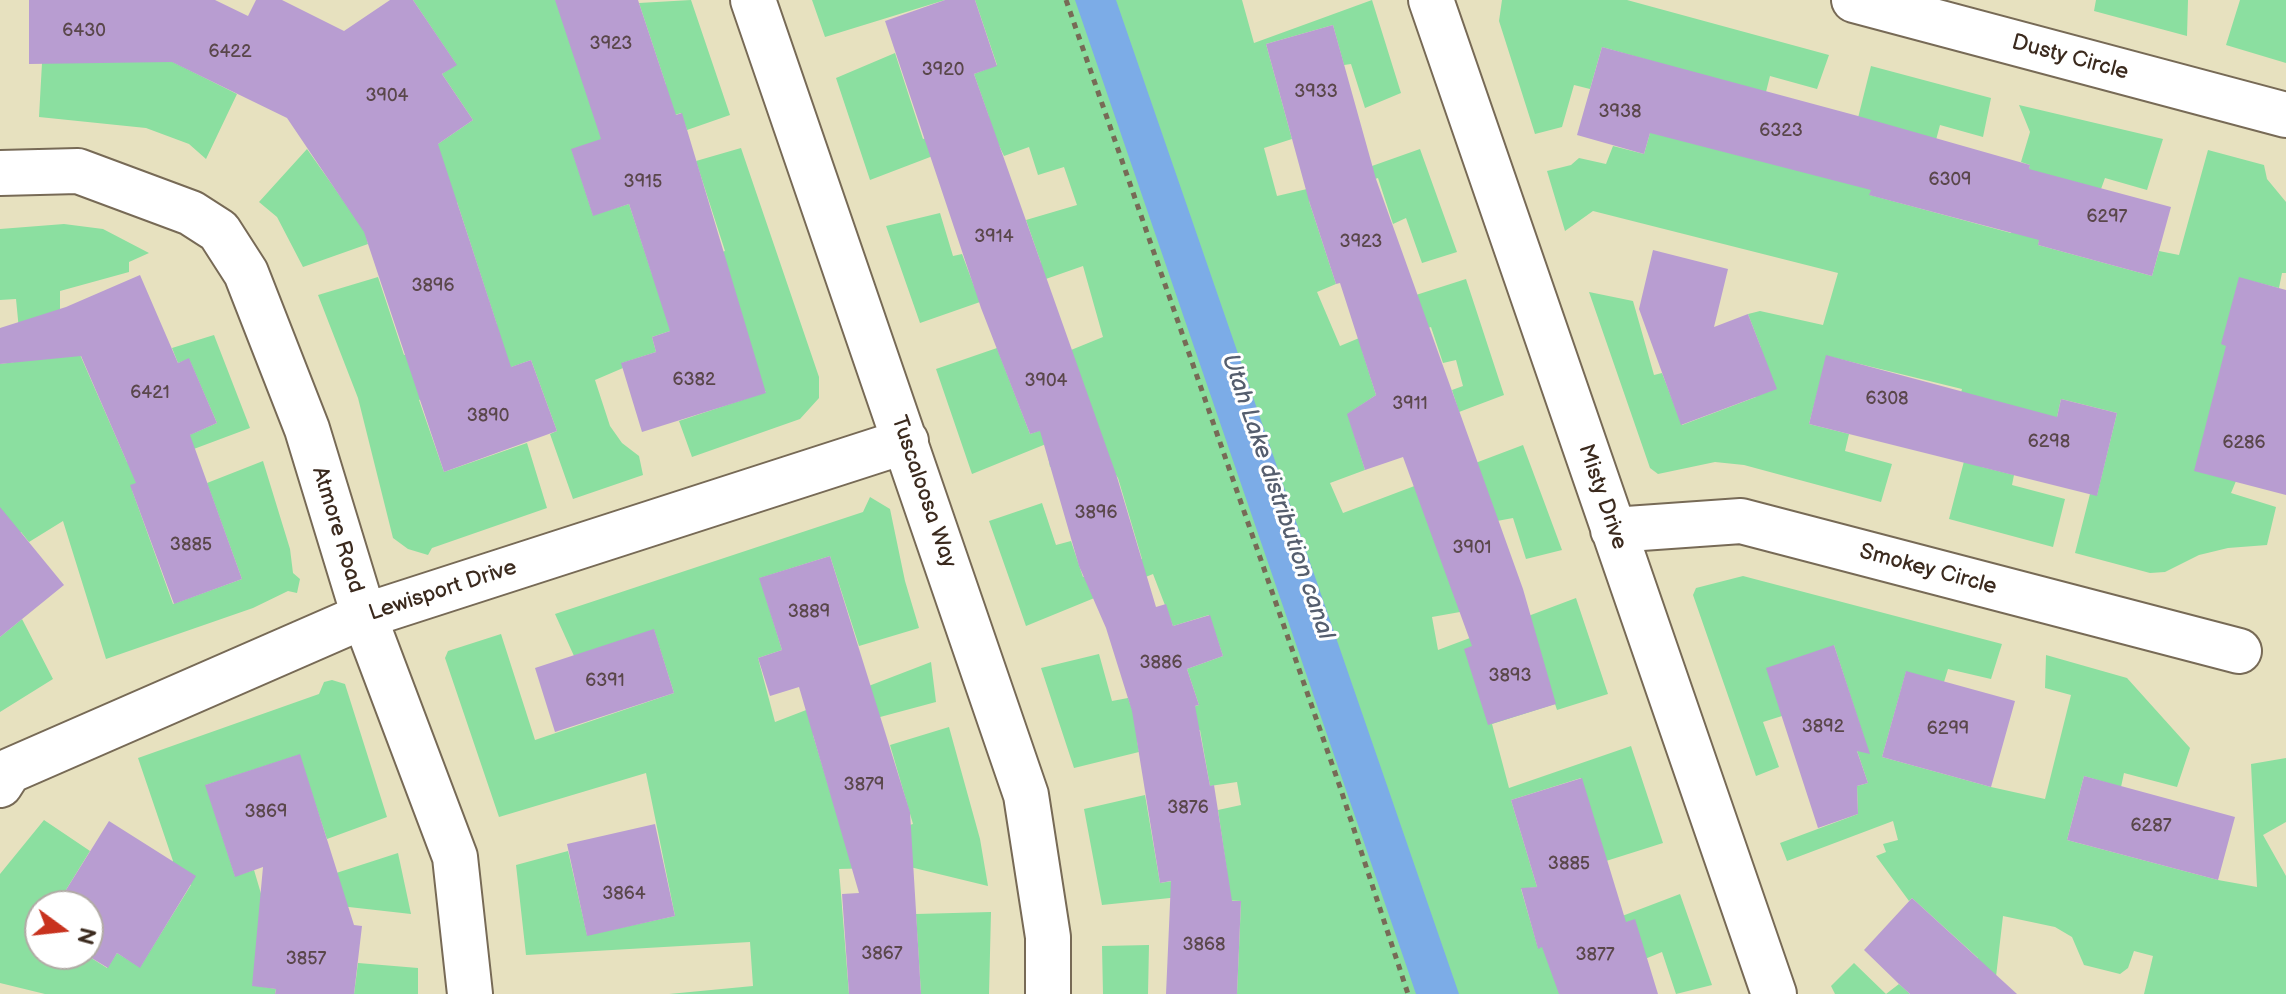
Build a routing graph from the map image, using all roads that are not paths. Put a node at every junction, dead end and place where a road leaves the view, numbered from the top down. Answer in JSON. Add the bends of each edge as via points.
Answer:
{"nodes":[{"id":1,"x":753,"y":0,"type":"edge"},
{"id":2,"x":1431,"y":0,"type":"edge"},
{"id":3,"x":1854,"y":0,"type":"edge"},
{"id":4,"x":2286,"y":115,"type":"edge"},
{"id":5,"x":0,"y":173,"type":"edge"},
{"id":6,"x":906,"y":441,"type":"junction"},
{"id":7,"x":1613,"y":530,"type":"junction"},
{"id":8,"x":364,"y":616,"type":"junction"},
{"id":9,"x":2239,"y":651,"type":"dead end"},
{"id":10,"x":0,"y":785,"type":"edge"},
{"id":11,"x":470,"y":994,"type":"edge"},
{"id":12,"x":1048,"y":994,"type":"edge"},
{"id":13,"x":1774,"y":994,"type":"edge"}],
"edges":[{"from":1,"to":6,"type":"street","name":"Tuscaloosa Way"},
{"from":2,"to":7,"type":"street","name":"Misty Drive"},
{"from":3,"to":4,"type":"street","name":"Dusty Circle"},
{"from":5,"to":8,"type":"street","name":"Atmore Road","via":[[78,171],[204,220],[219,231],[246,273],[307,429]]},
{"from":6,"to":8,"type":"street","name":"Lewisport Drive"},
{"from":6,"to":12,"type":"street","name":"Tuscaloosa Way","via":[[1026,795],[1048,937]]},
{"from":7,"to":9,"type":"street","name":"Smokey Circle","via":[[1741,521]]},
{"from":7,"to":13,"type":"street","name":"Misty Drive"},
{"from":8,"to":10,"type":"street","name":"Lewisport Drive","via":[[9,771]]},
{"from":8,"to":11,"type":"street","name":"Atmore Road","via":[[455,857]]}]}
